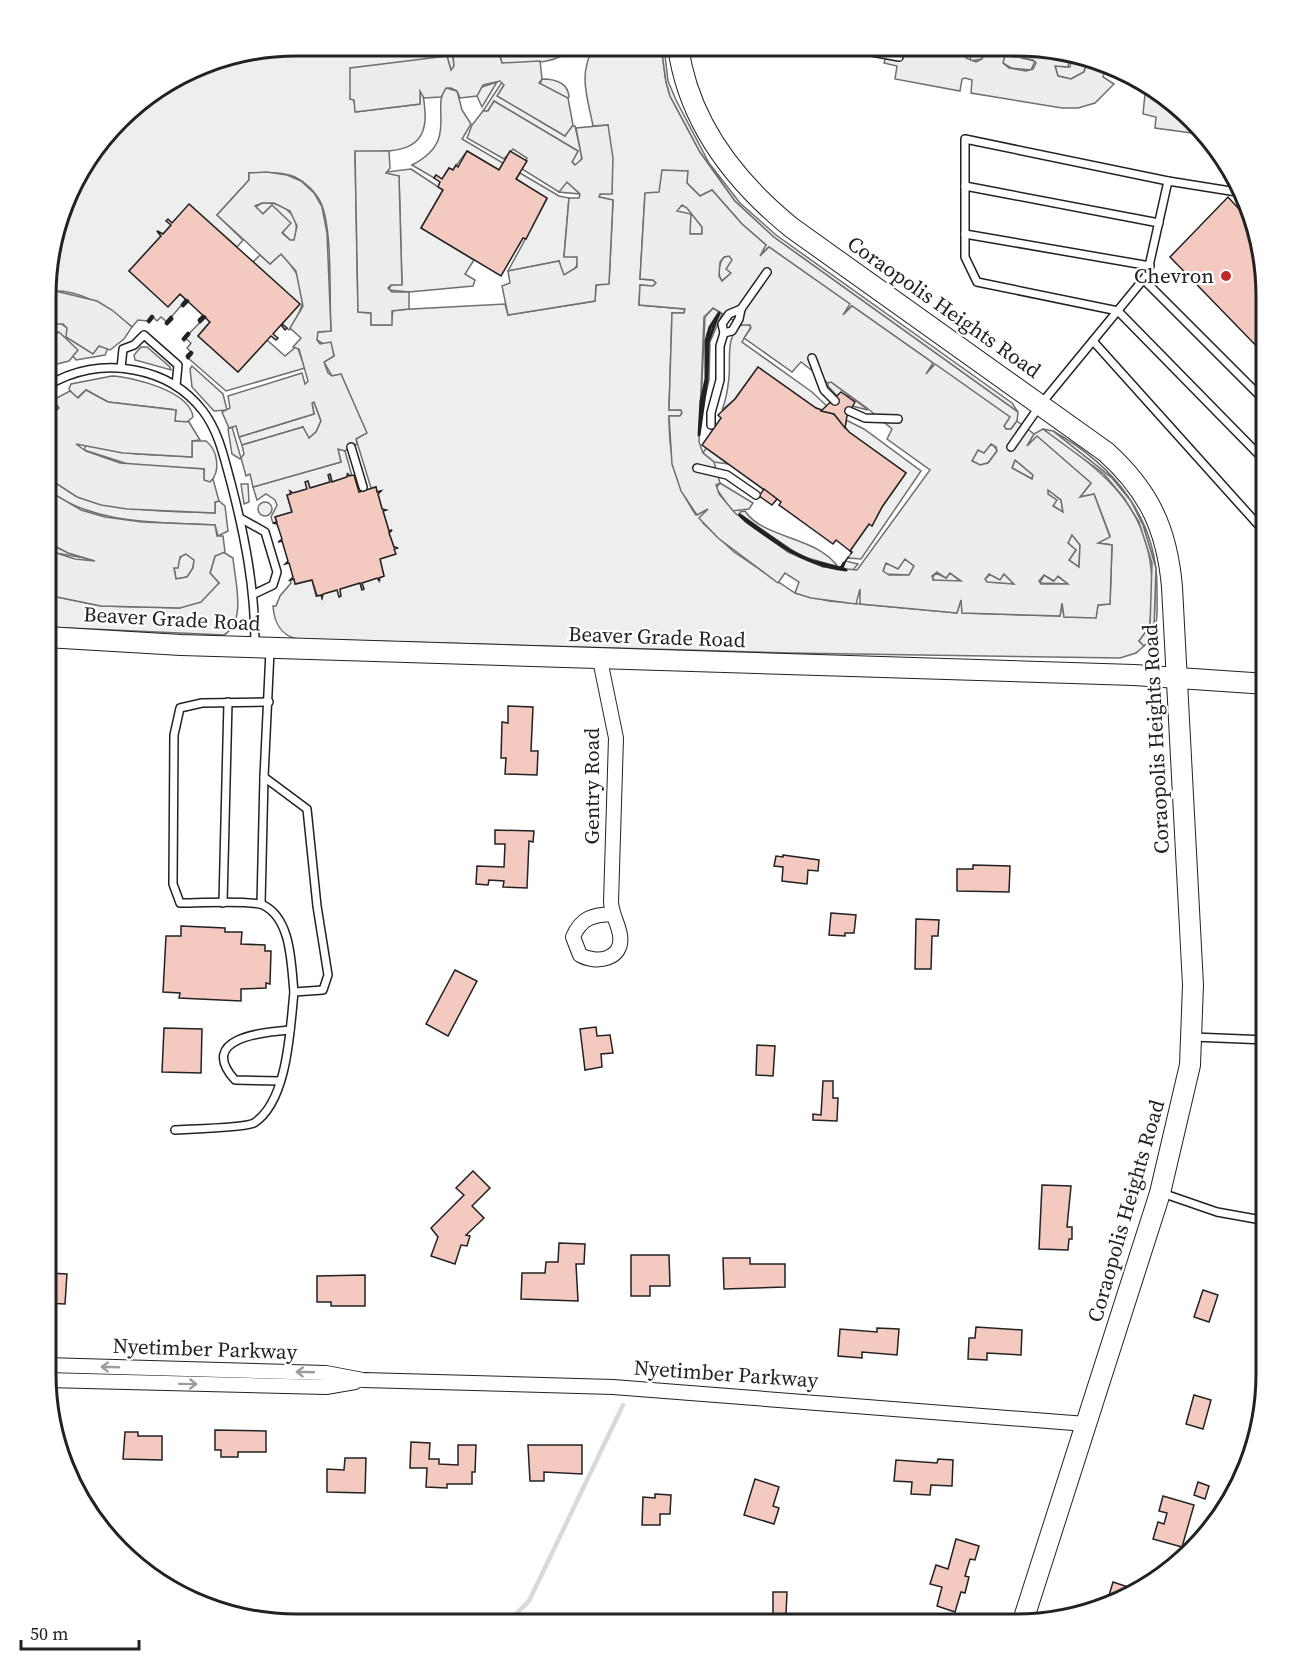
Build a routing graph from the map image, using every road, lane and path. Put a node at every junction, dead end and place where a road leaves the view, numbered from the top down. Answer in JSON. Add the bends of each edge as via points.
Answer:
{"nodes":[{"id":1,"x":680,"y":56,"type":"edge"},
{"id":2,"x":894,"y":56,"type":"edge"},
{"id":3,"x":899,"y":57,"type":"dead end"},
{"id":4,"x":1168,"y":181,"type":"junction"},
{"id":5,"x":965,"y":186,"type":"junction"},
{"id":6,"x":1233,"y":192,"type":"edge"},
{"id":7,"x":1159,"y":223,"type":"junction"},
{"id":8,"x":965,"y":234,"type":"junction"},
{"id":9,"x":1150,"y":266,"type":"junction"},
{"id":10,"x":767,"y":272,"type":"dead end"},
{"id":11,"x":1144,"y":280,"type":"junction"},
{"id":12,"x":741,"y":309,"type":"junction"},
{"id":13,"x":1118,"y":311,"type":"junction"},
{"id":14,"x":724,"y":333,"type":"junction"},
{"id":15,"x":1093,"y":341,"type":"junction"},
{"id":16,"x":812,"y":358,"type":"dead end"},
{"id":17,"x":121,"y":368,"type":"junction"},
{"id":18,"x":56,"y":383,"type":"edge"},
{"id":19,"x":176,"y":386,"type":"junction"},
{"id":20,"x":1256,"y":392,"type":"edge"},
{"id":21,"x":835,"y":401,"type":"dead end"},
{"id":22,"x":1041,"y":405,"type":"junction"},
{"id":23,"x":849,"y":411,"type":"dead end"},
{"id":24,"x":898,"y":419,"type":"dead end"},
{"id":25,"x":711,"y":425,"type":"dead end"},
{"id":26,"x":351,"y":447,"type":"dead end"},
{"id":27,"x":1011,"y":447,"type":"dead end"},
{"id":28,"x":1256,"y":452,"type":"edge"},
{"id":29,"x":697,"y":468,"type":"dead end"},
{"id":30,"x":363,"y":487,"type":"dead end"},
{"id":31,"x":756,"y":495,"type":"dead end"},
{"id":32,"x":240,"y":518,"type":"junction"},
{"id":33,"x":1256,"y":521,"type":"edge"},
{"id":34,"x":254,"y":594,"type":"junction"},
{"id":35,"x":56,"y":638,"type":"edge"},
{"id":36,"x":263,"y":648,"type":"junction"},
{"id":37,"x":600,"y":660,"type":"junction"},
{"id":38,"x":1176,"y":677,"type":"junction"},
{"id":39,"x":1256,"y":683,"type":"edge"},
{"id":40,"x":228,"y":702,"type":"junction"},
{"id":41,"x":269,"y":702,"type":"junction"},
{"id":42,"x":264,"y":777,"type":"junction"},
{"id":43,"x":223,"y":903,"type":"junction"},
{"id":44,"x":261,"y":904,"type":"junction"},
{"id":45,"x":612,"y":914,"type":"dead end"},
{"id":46,"x":294,"y":992,"type":"junction"},
{"id":47,"x":290,"y":1030,"type":"junction"},
{"id":48,"x":1193,"y":1037,"type":"junction"},
{"id":49,"x":1256,"y":1040,"type":"edge"},
{"id":50,"x":280,"y":1081,"type":"junction"},
{"id":51,"x":175,"y":1130,"type":"dead end"},
{"id":52,"x":1160,"y":1192,"type":"junction"},
{"id":53,"x":1256,"y":1219,"type":"edge"},
{"id":54,"x":56,"y":1365,"type":"edge"},
{"id":55,"x":56,"y":1380,"type":"edge"},
{"id":56,"x":363,"y":1380,"type":"junction"},
{"id":57,"x":1086,"y":1424,"type":"junction"},
{"id":58,"x":1025,"y":1614,"type":"edge"}],
"edges":[{"from":1,"to":22,"type":"main road","name":"Coraopolis Heights Road","via":[[694,105],[730,169],[751,193],[792,228]]},
{"from":2,"to":3,"type":"lane"},
{"from":4,"to":5,"type":"lane","via":[[965,139]]},
{"from":4,"to":6,"type":"lane"},
{"from":4,"to":7,"type":"lane"},
{"from":5,"to":7,"type":"lane"},
{"from":5,"to":8,"type":"lane"},
{"from":7,"to":9,"type":"lane"},
{"from":8,"to":9,"type":"lane"},
{"from":8,"to":13,"type":"lane","via":[[965,257],[976,282]]},
{"from":9,"to":11,"type":"lane"},
{"from":10,"to":12,"type":"lane"},
{"from":11,"to":13,"type":"lane"},
{"from":11,"to":20,"type":"lane"},
{"from":12,"to":14,"type":"lane","via":[[732,331]]},
{"from":12,"to":14,"type":"lane","via":[[729,314],[722,324]]},
{"from":13,"to":15,"type":"lane"},
{"from":13,"to":28,"type":"lane"},
{"from":14,"to":25,"type":"lane"},
{"from":15,"to":22,"type":"lane"},
{"from":15,"to":33,"type":"lane"},
{"from":16,"to":21,"type":"lane","via":[[824,390]]},
{"from":17,"to":18,"type":"lane","via":[[83,371]]},
{"from":17,"to":19,"type":"lane"},
{"from":17,"to":19,"type":"lane","via":[[123,349],[144,335],[178,365]]},
{"from":19,"to":32,"type":"lane","via":[[204,412],[217,435]]},
{"from":22,"to":27,"type":"lane"},
{"from":22,"to":38,"type":"main road","name":"Coraopolis Heights Road","via":[[1124,469],[1154,512],[1170,568]]},
{"from":23,"to":24,"type":"lane","via":[[865,418]]},
{"from":26,"to":30,"type":"lane"},
{"from":29,"to":31,"type":"lane","via":[[726,475]]},
{"from":32,"to":34,"type":"lane"},
{"from":32,"to":34,"type":"lane","via":[[265,532],[277,572],[273,585]]},
{"from":34,"to":36,"type":"lane"},
{"from":35,"to":36,"type":"main road","name":"Beaver Grade Road"},
{"from":36,"to":37,"type":"main road","name":"Beaver Grade Road"},
{"from":36,"to":41,"type":"lane"},
{"from":37,"to":38,"type":"main road","name":"Beaver Grade Road"},
{"from":37,"to":45,"type":"street","name":"Gentry Road","via":[[616,738]]},
{"from":38,"to":39,"type":"main road","name":"Beaver Grade Road"},
{"from":38,"to":48,"type":"main road","name":"Coraopolis Heights Road"},
{"from":40,"to":41,"type":"lane"},
{"from":40,"to":43,"type":"lane"},
{"from":40,"to":43,"type":"lane","via":[[180,708],[174,735],[172,884],[180,903]]},
{"from":41,"to":42,"type":"lane"},
{"from":42,"to":44,"type":"lane"},
{"from":42,"to":46,"type":"lane","via":[[307,810],[328,975],[323,990]]},
{"from":43,"to":44,"type":"lane"},
{"from":44,"to":46,"type":"lane","via":[[276,915],[288,944]]},
{"from":46,"to":47,"type":"lane"},
{"from":47,"to":50,"type":"lane"},
{"from":47,"to":50,"type":"lane","via":[[240,1037],[228,1046],[224,1057],[227,1071],[235,1080]]},
{"from":48,"to":49,"type":"lane"},
{"from":48,"to":52,"type":"main road","name":"Coraopolis Heights Road","via":[[1187,1086]]},
{"from":50,"to":51,"type":"lane","via":[[269,1108],[253,1124]]},
{"from":52,"to":53,"type":"lane","via":[[1217,1212]]},
{"from":52,"to":57,"type":"main road","name":"Coraopolis Heights Road"},
{"from":56,"to":54,"type":"street","name":"Nyetimber Parkway","one_way":true,"via":[[326,1373]]},
{"from":55,"to":56,"type":"street","name":"Nyetimber Parkway","one_way":true,"via":[[326,1387]]},
{"from":56,"to":57,"type":"street","name":"Nyetimber Parkway","via":[[613,1387]]},
{"from":57,"to":58,"type":"main road","name":"Coraopolis Heights Road"}]}
